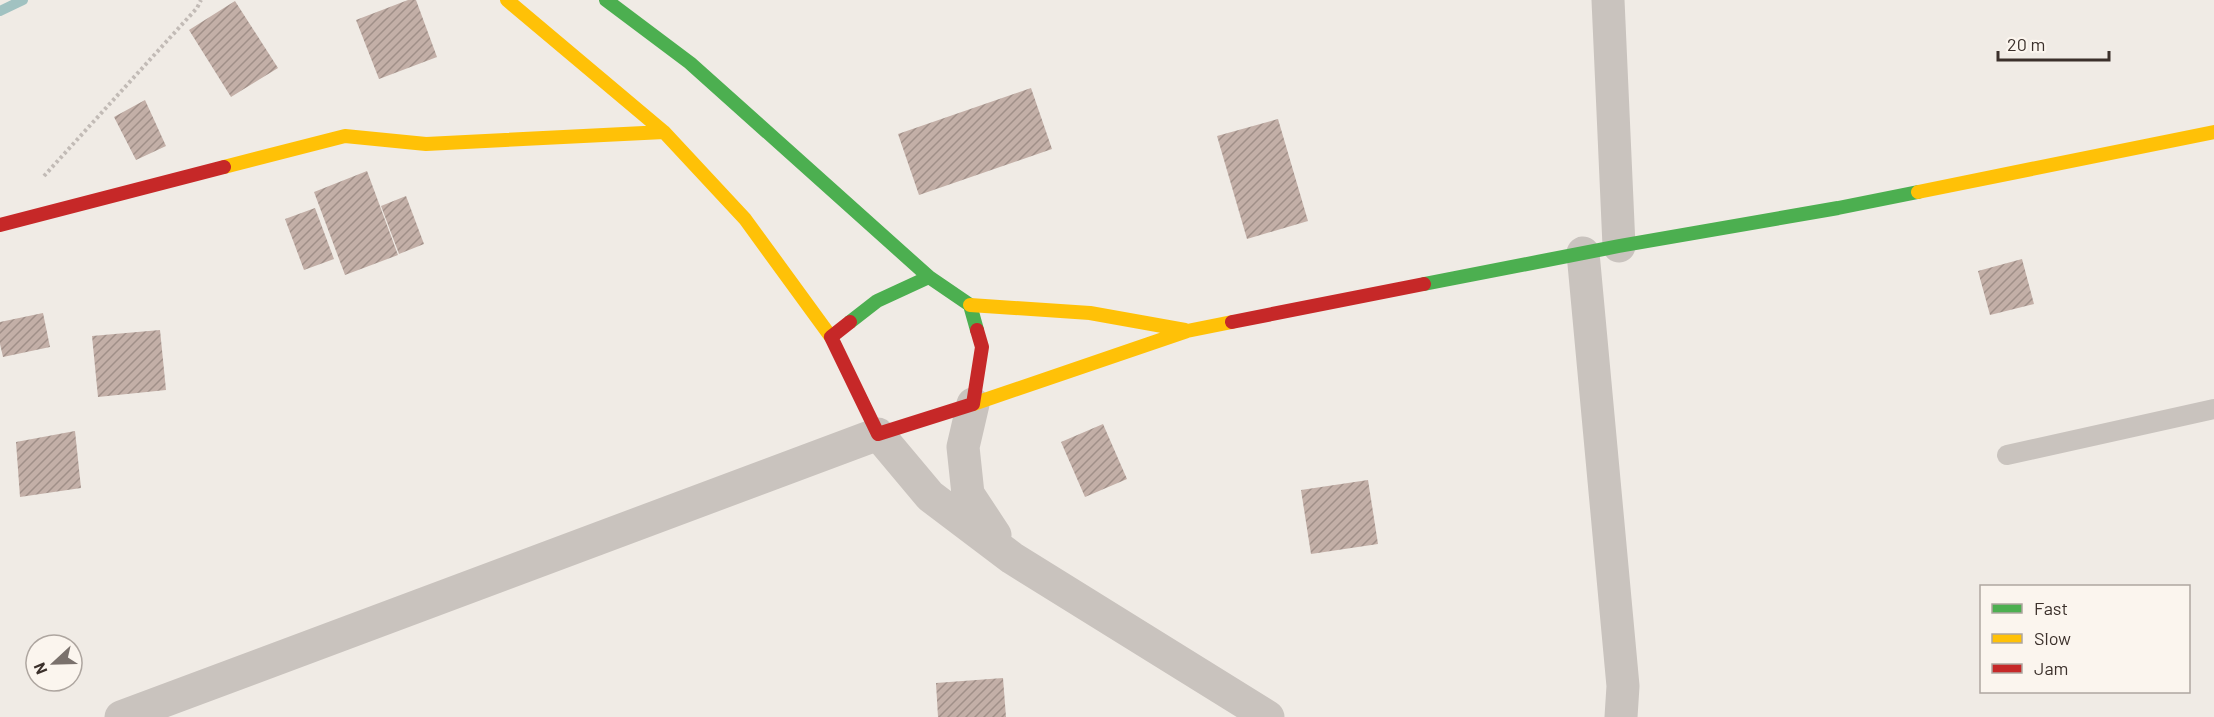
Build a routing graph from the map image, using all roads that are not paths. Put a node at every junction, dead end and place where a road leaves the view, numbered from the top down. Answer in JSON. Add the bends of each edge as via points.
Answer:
{"nodes":[{"id":1,"x":507,"y":0,"type":"edge"},
{"id":2,"x":606,"y":0,"type":"edge"},
{"id":3,"x":1608,"y":0,"type":"edge"},
{"id":4,"x":664,"y":132,"type":"junction"},
{"id":5,"x":2214,"y":132,"type":"edge"},
{"id":6,"x":0,"y":225,"type":"edge"},
{"id":7,"x":1619,"y":246,"type":"junction"},
{"id":8,"x":1583,"y":253,"type":"junction"},
{"id":9,"x":929,"y":277,"type":"junction"},
{"id":10,"x":970,"y":304,"type":"junction"},
{"id":11,"x":1187,"y":330,"type":"junction"},
{"id":12,"x":831,"y":337,"type":"junction"},
{"id":13,"x":973,"y":405,"type":"junction"},
{"id":14,"x":2214,"y":409,"type":"edge"},
{"id":15,"x":878,"y":434,"type":"junction"},
{"id":16,"x":2007,"y":455,"type":"dead end"},
{"id":17,"x":1012,"y":558,"type":"junction"},
{"id":18,"x":121,"y":717,"type":"edge"},
{"id":19,"x":1268,"y":717,"type":"edge"},
{"id":20,"x":1621,"y":717,"type":"edge"}],
"edges":[{"from":1,"to":4,"type":"street"},
{"from":2,"to":9,"type":"street","via":[[690,63]]},
{"from":3,"to":7,"type":"street"},
{"from":4,"to":6,"type":"street","via":[[426,144],[345,136]]},
{"from":4,"to":12,"type":"street","via":[[745,219]]},
{"from":5,"to":7,"type":"street","via":[[1849,205]]},
{"from":7,"to":8,"type":"street"},
{"from":8,"to":11,"type":"street"},
{"from":8,"to":20,"type":"street","via":[[1623,686]]},
{"from":9,"to":10,"type":"street"},
{"from":9,"to":12,"type":"street","via":[[877,301]]},
{"from":10,"to":11,"type":"street","via":[[1090,313]]},
{"from":10,"to":13,"type":"street","via":[[982,347]]},
{"from":11,"to":13,"type":"street"},
{"from":12,"to":15,"type":"street"},
{"from":13,"to":15,"type":"street"},
{"from":13,"to":17,"type":"street","via":[[963,447],[968,494]]},
{"from":14,"to":16,"type":"lane"},
{"from":15,"to":17,"type":"street","via":[[930,496]]},
{"from":15,"to":18,"type":"street"},
{"from":17,"to":19,"type":"street"}]}
